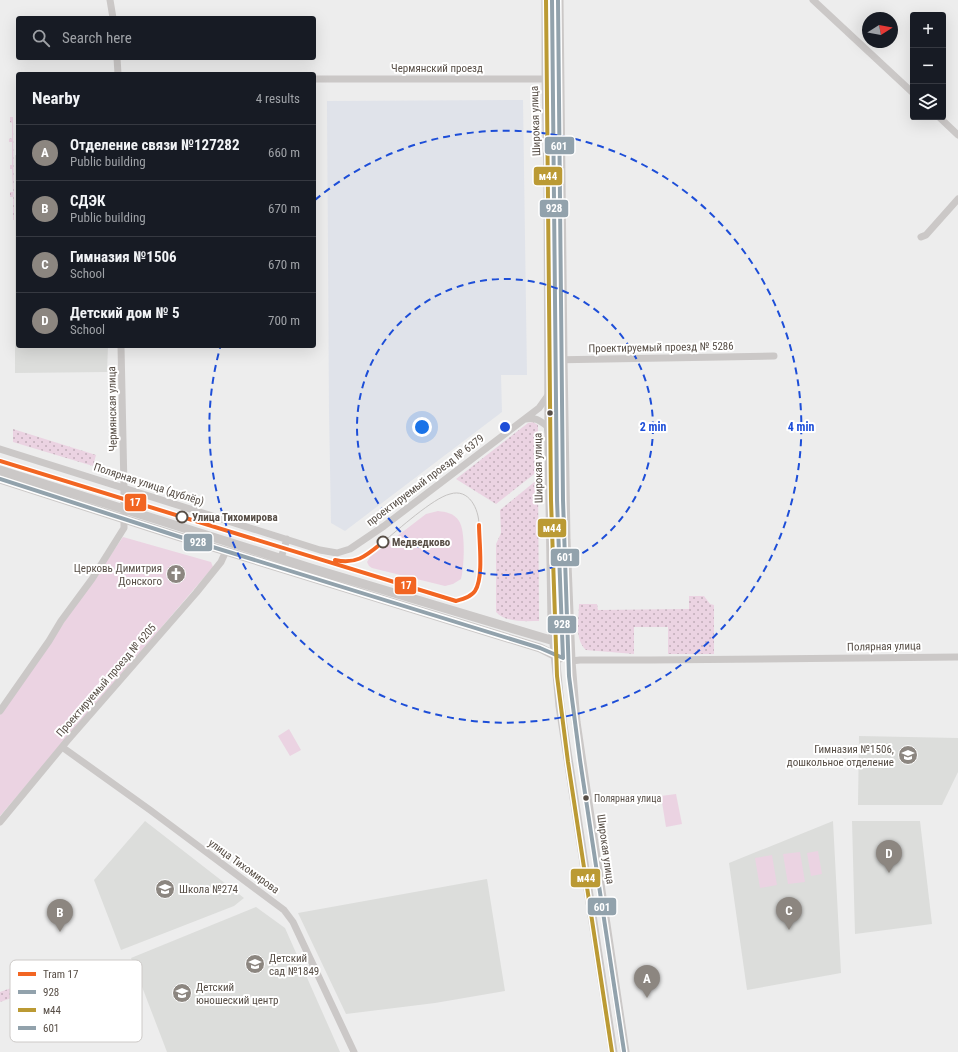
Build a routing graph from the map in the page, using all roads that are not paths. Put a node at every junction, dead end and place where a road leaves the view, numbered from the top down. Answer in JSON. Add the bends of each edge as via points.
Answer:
{"nodes":[{"id":1,"x":110,"y":0,"type":"edge"},
{"id":2,"x":546,"y":0,"type":"edge"},
{"id":3,"x":559,"y":0,"type":"edge"},
{"id":4,"x":813,"y":0,"type":"edge"},
{"id":5,"x":113,"y":16,"type":"edge"},
{"id":6,"x":559,"y":36,"type":"junction"},
{"id":7,"x":546,"y":39,"type":"junction"},
{"id":8,"x":117,"y":60,"type":"edge"},
{"id":9,"x":118,"y":72,"type":"edge"},
{"id":10,"x":316,"y":79,"type":"edge"},
{"id":11,"x":546,"y":79,"type":"junction"},
{"id":12,"x":559,"y":79,"type":"junction"},
{"id":13,"x":910,"y":90,"type":"edge"},
{"id":14,"x":942,"y":120,"type":"edge"},
{"id":15,"x":958,"y":135,"type":"edge"},
{"id":16,"x":958,"y":199,"type":"edge"},
{"id":17,"x":921,"y":237,"type":"dead end"},
{"id":18,"x":122,"y":348,"type":"edge"},
{"id":19,"x":774,"y":356,"type":"dead end"},
{"id":20,"x":549,"y":360,"type":"junction"},
{"id":21,"x":563,"y":360,"type":"junction"},
{"id":22,"x":549,"y":394,"type":"junction"},
{"id":23,"x":524,"y":419,"type":"junction"},
{"id":24,"x":550,"y":444,"type":"junction"},
{"id":25,"x":0,"y":449,"type":"edge"},
{"id":26,"x":0,"y":470,"type":"edge"},
{"id":27,"x":0,"y":479,"type":"edge"},
{"id":28,"x":124,"y":488,"type":"junction"},
{"id":29,"x":124,"y":509,"type":"junction"},
{"id":30,"x":124,"y":520,"type":"junction"},
{"id":31,"x":287,"y":539,"type":"junction"},
{"id":32,"x":226,"y":551,"type":"junction"},
{"id":33,"x":337,"y":553,"type":"joint"},
{"id":34,"x":281,"y":558,"type":"junction"},
{"id":35,"x":554,"y":641,"type":"junction"},
{"id":36,"x":556,"y":656,"type":"junction"},
{"id":37,"x":958,"y":657,"type":"edge"},
{"id":38,"x":571,"y":661,"type":"junction"},
{"id":39,"x":0,"y":711,"type":"edge"},
{"id":40,"x":62,"y":748,"type":"junction"},
{"id":41,"x":0,"y":822,"type":"edge"},
{"id":42,"x":615,"y":988,"type":"junction"},
{"id":43,"x":603,"y":989,"type":"junction"},
{"id":44,"x":620,"y":1024,"type":"junction"},
{"id":45,"x":609,"y":1026,"type":"junction"},
{"id":46,"x":354,"y":1052,"type":"edge"},
{"id":47,"x":613,"y":1052,"type":"edge"},
{"id":48,"x":625,"y":1052,"type":"edge"}],
"edges":[{"from":1,"to":5,"type":"street"},
{"from":2,"to":7,"type":"main road","name":"Широкая улица"},
{"from":3,"to":6,"type":"main road","name":"Широкая улица"},
{"from":4,"to":13,"type":"street"},
{"from":6,"to":7,"type":"main road","via":[[553,45],[547,44]]},
{"from":6,"to":12,"type":"main road","name":"Широкая улица"},
{"from":7,"to":11,"type":"main road","name":"Широкая улица"},
{"from":8,"to":9,"type":"street"},
{"from":10,"to":11,"type":"street","name":"Чермянский проезд"},
{"from":11,"to":12,"type":"street","name":"Чермянский проезд"},
{"from":11,"to":20,"type":"main road","name":"Широкая улица"},
{"from":12,"to":21,"type":"main road","name":"Широкая улица"},
{"from":14,"to":15,"type":"street"},
{"from":16,"to":17,"type":"street","via":[[926,235]]},
{"from":18,"to":28,"type":"street","name":"Чермянская улица"},
{"from":19,"to":21,"type":"street","name":"Проектируемый проезд № 5286"},
{"from":20,"to":21,"type":"street","name":"Проектируемый проезд № 5286"},
{"from":20,"to":22,"type":"main road","name":"Широкая улица"},
{"from":21,"to":38,"type":"main road","name":"Широкая улица"},
{"from":22,"to":23,"type":"street","name":"проектируемый проезд № 6379","via":[[539,408]]},
{"from":22,"to":24,"type":"main road","name":"Широкая улица"},
{"from":23,"to":24,"type":"street","via":[[533,417],[547,426]]},
{"from":23,"to":33,"type":"street","name":"проектируемый проезд № 6379","via":[[384,526],[350,549]]},
{"from":24,"to":35,"type":"main road","name":"Широкая улица"},
{"from":25,"to":28,"type":"street","name":"Полярная улица (дублёр)"},
{"from":26,"to":29,"type":"main road"},
{"from":27,"to":30,"type":"main road","name":"Полярная улица"},
{"from":28,"to":29,"type":"street","name":"Чермянская улица"},
{"from":28,"to":31,"type":"street","name":"Полярная улица (дублёр)"},
{"from":29,"to":30,"type":"street","name":"Чермянская улица"},
{"from":29,"to":34,"type":"main road"},
{"from":30,"to":32,"type":"main road","name":"Полярная улица"},
{"from":30,"to":39,"type":"street","name":"Чермянская улица","via":[[122,532],[92,579]]},
{"from":31,"to":33,"type":"street","name":"Полярная улица (дублёр)"},
{"from":31,"to":34,"type":"street"},
{"from":32,"to":36,"type":"main road","name":"Полярная улица","via":[[540,648]]},
{"from":32,"to":40,"type":"street","name":"Проектируемый проезд № 6205","via":[[221,562],[196,593]]},
{"from":34,"to":35,"type":"main road"},
{"from":35,"to":36,"type":"main road","name":"Широкая улица"},
{"from":35,"to":38,"type":"main road"},
{"from":36,"to":38,"type":"main road","name":"Полярная улица"},
{"from":36,"to":43,"type":"main road","name":"Широкая улица","via":[[560,701]]},
{"from":37,"to":38,"type":"street","name":"Полярная улица"},
{"from":38,"to":42,"type":"main road","name":"Широкая улица","via":[[576,722]]},
{"from":40,"to":41,"type":"street","name":"Проектируемый проезд № 6205"},
{"from":40,"to":46,"type":"street","name":"улица Тихомирова","via":[[284,910],[293,922]]},
{"from":42,"to":43,"type":"street","via":[[610,994],[605,993]]},
{"from":42,"to":44,"type":"main road","name":"Широкая улица"},
{"from":43,"to":45,"type":"main road","name":"Широкая улица"},
{"from":44,"to":45,"type":"street","via":[[614,1019],[610,1021]]},
{"from":44,"to":48,"type":"main road","name":"Широкая улица"},
{"from":45,"to":47,"type":"main road","name":"Широкая улица"}]}
